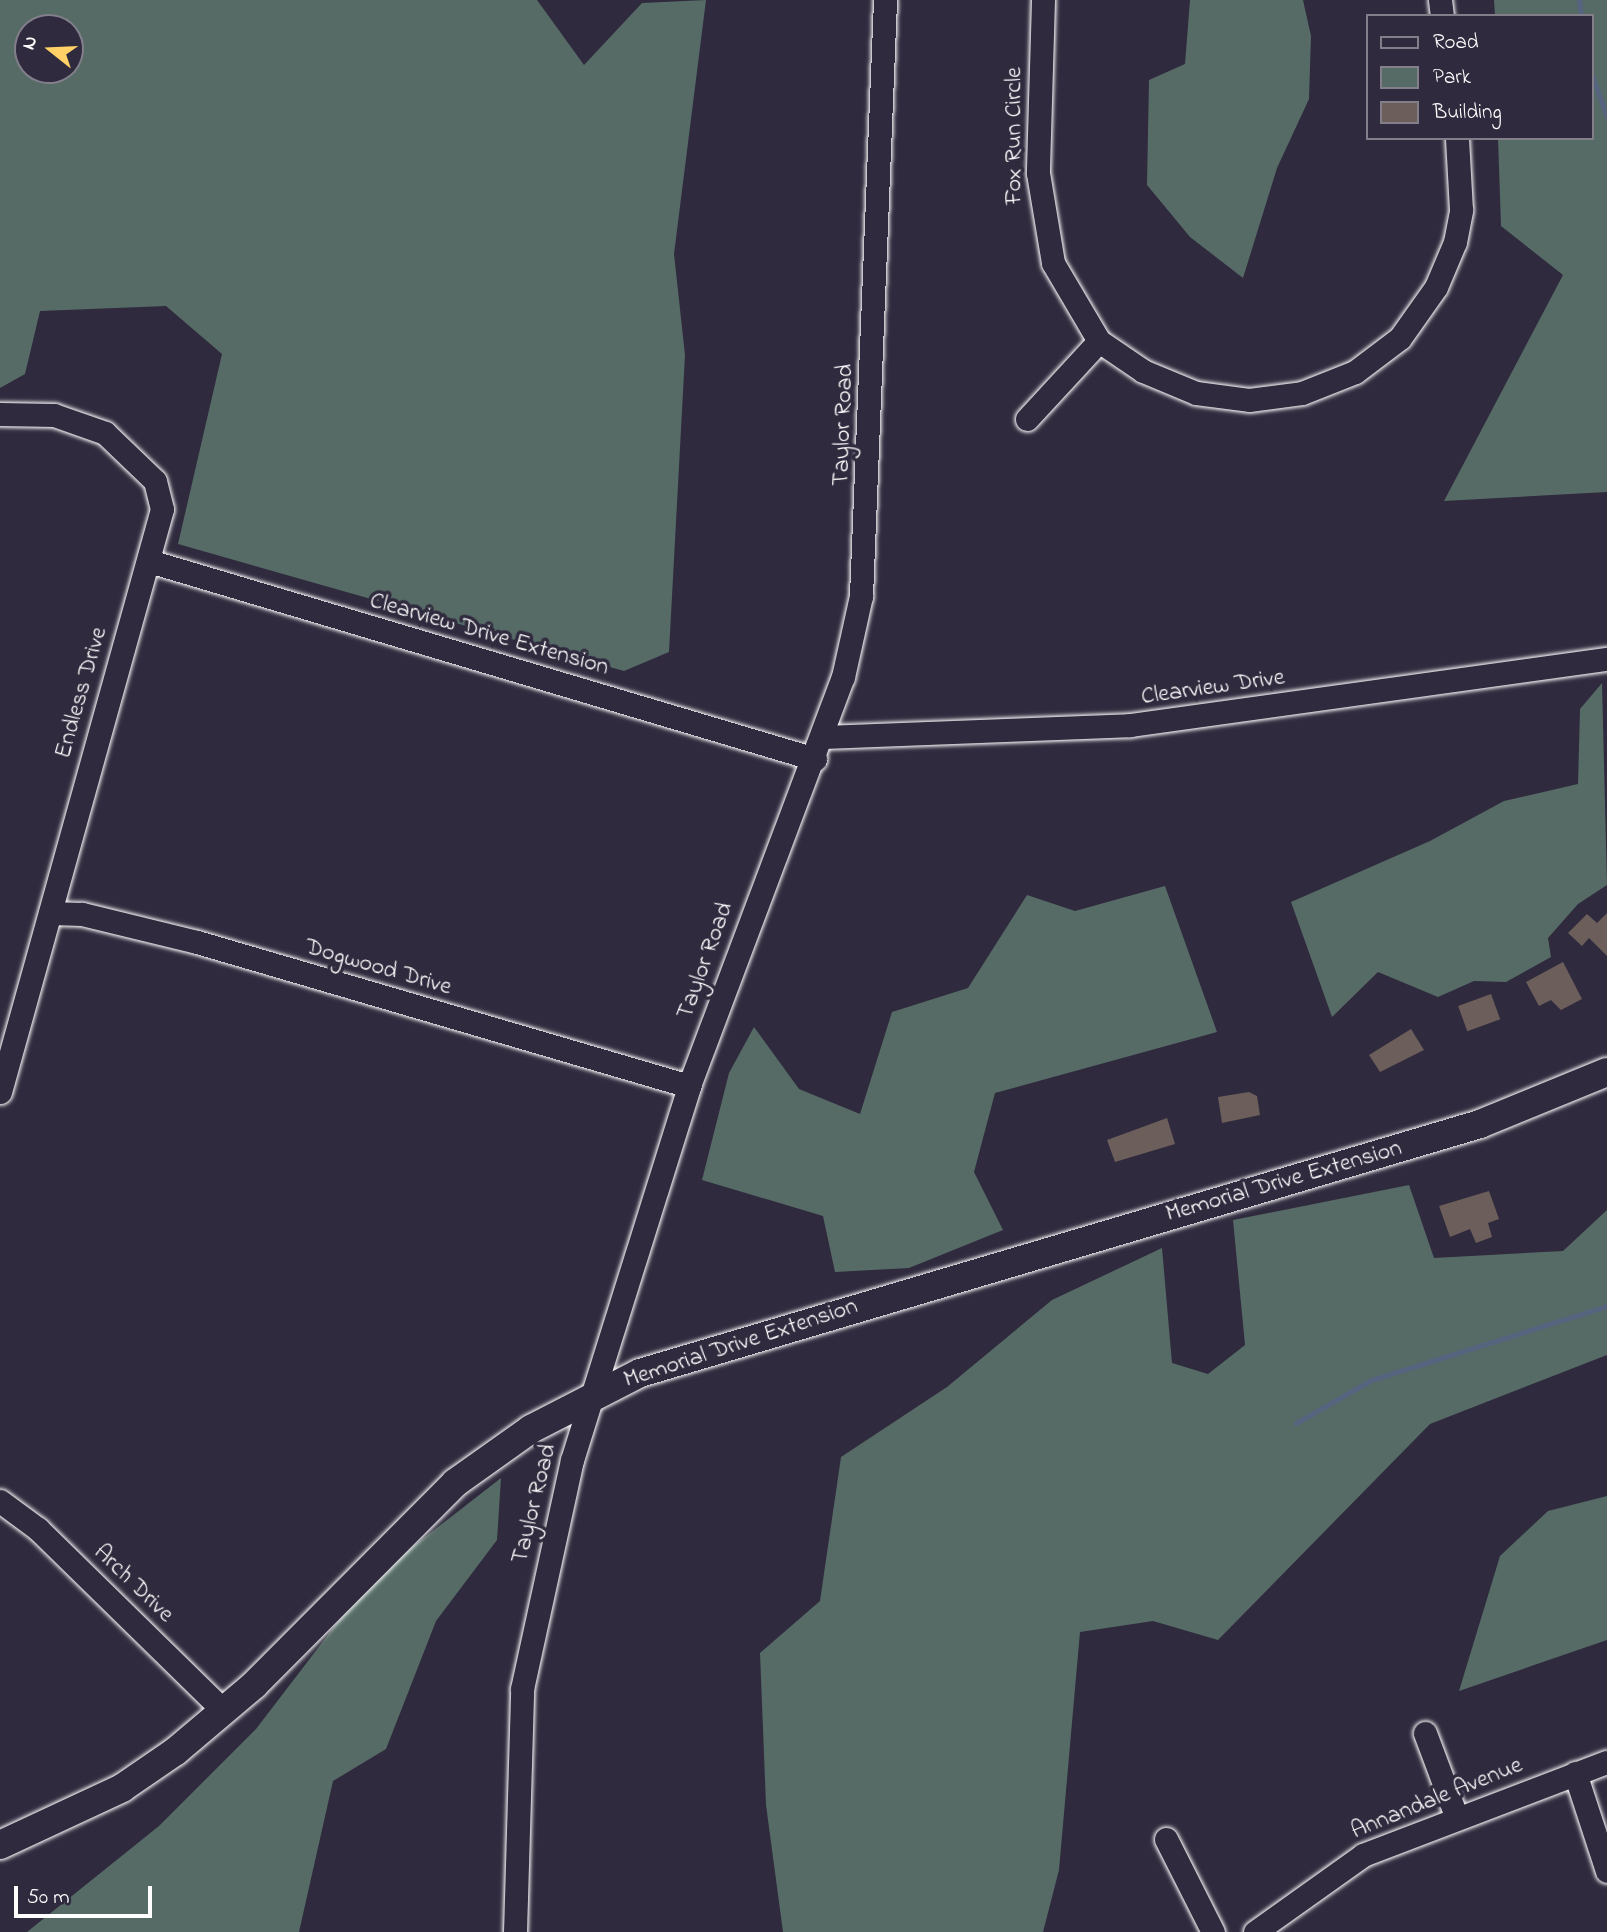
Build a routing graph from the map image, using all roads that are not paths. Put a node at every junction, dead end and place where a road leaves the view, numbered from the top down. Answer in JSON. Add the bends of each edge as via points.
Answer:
{"nodes":[{"id":1,"x":885,"y":0,"type":"edge"},
{"id":2,"x":1043,"y":0,"type":"edge"},
{"id":3,"x":1457,"y":140,"type":"edge"},
{"id":4,"x":1099,"y":341,"type":"junction"},
{"id":5,"x":0,"y":414,"type":"edge"},
{"id":6,"x":1027,"y":419,"type":"dead end"},
{"id":7,"x":149,"y":562,"type":"junction"},
{"id":8,"x":1607,"y":659,"type":"edge"},
{"id":9,"x":822,"y":737,"type":"junction"},
{"id":10,"x":815,"y":759,"type":"junction"},
{"id":11,"x":50,"y":913,"type":"junction"},
{"id":12,"x":1607,"y":1072,"type":"edge"},
{"id":13,"x":689,"y":1086,"type":"junction"},
{"id":14,"x":0,"y":1092,"type":"edge"},
{"id":15,"x":592,"y":1397,"type":"junction"},
{"id":16,"x":0,"y":1501,"type":"edge"},
{"id":17,"x":225,"y":1711,"type":"junction"},
{"id":18,"x":1425,"y":1733,"type":"dead end"},
{"id":19,"x":1607,"y":1762,"type":"edge"},
{"id":20,"x":1575,"y":1773,"type":"junction"},
{"id":21,"x":1456,"y":1816,"type":"junction"},
{"id":22,"x":1166,"y":1839,"type":"dead end"},
{"id":23,"x":0,"y":1845,"type":"edge"},
{"id":24,"x":1607,"y":1871,"type":"edge"},
{"id":25,"x":515,"y":1932,"type":"edge"},
{"id":26,"x":1213,"y":1932,"type":"edge"},
{"id":27,"x":1255,"y":1932,"type":"edge"}],
"edges":[{"from":1,"to":9,"type":"street","name":"Taylor Road","via":[[866,553],[853,639]]},
{"from":2,"to":4,"type":"street","name":"Fox Run Circle","via":[[1040,206],[1060,281]]},
{"from":3,"to":4,"type":"street","name":"Fox Run Circle","via":[[1461,210],[1447,265],[1416,319],[1354,372],[1302,393],[1222,398],[1170,384]]},
{"from":4,"to":6,"type":"street"},
{"from":5,"to":7,"type":"street","name":"Endless Drive","via":[[71,419],[132,453],[162,499]]},
{"from":7,"to":10,"type":"street","name":"Clearview Drive Extension"},
{"from":7,"to":11,"type":"street","name":"Endless Drive"},
{"from":8,"to":9,"type":"street","name":"Clearview Drive","via":[[1130,725]]},
{"from":9,"to":10,"type":"street","name":"Taylor Road"},
{"from":10,"to":13,"type":"street","name":"Taylor Road"},
{"from":11,"to":13,"type":"street","name":"Dogwood Drive","via":[[82,914],[197,942]]},
{"from":11,"to":14,"type":"street","name":"Endless Drive"},
{"from":12,"to":15,"type":"street","name":"Memorial Drive Extension","via":[[1480,1124],[728,1343],[640,1373]]},
{"from":13,"to":15,"type":"street","name":"Taylor Road"},
{"from":15,"to":17,"type":"street","name":"Memorial Drive Extension","via":[[531,1429],[455,1483]]},
{"from":15,"to":25,"type":"street","name":"Taylor Road","via":[[547,1564],[522,1689]]},
{"from":16,"to":17,"type":"street","name":"Arch Drive","via":[[38,1529]]},
{"from":17,"to":23,"type":"street","name":"Memorial Drive Extension","via":[[122,1788]]},
{"from":18,"to":21,"type":"street"},
{"from":19,"to":20,"type":"street","name":"Annandale Avenue"},
{"from":20,"to":21,"type":"street","name":"Annandale Avenue"},
{"from":20,"to":24,"type":"street"},
{"from":21,"to":27,"type":"street","name":"Annandale Avenue","via":[[1363,1855]]},
{"from":22,"to":26,"type":"street"}]}
